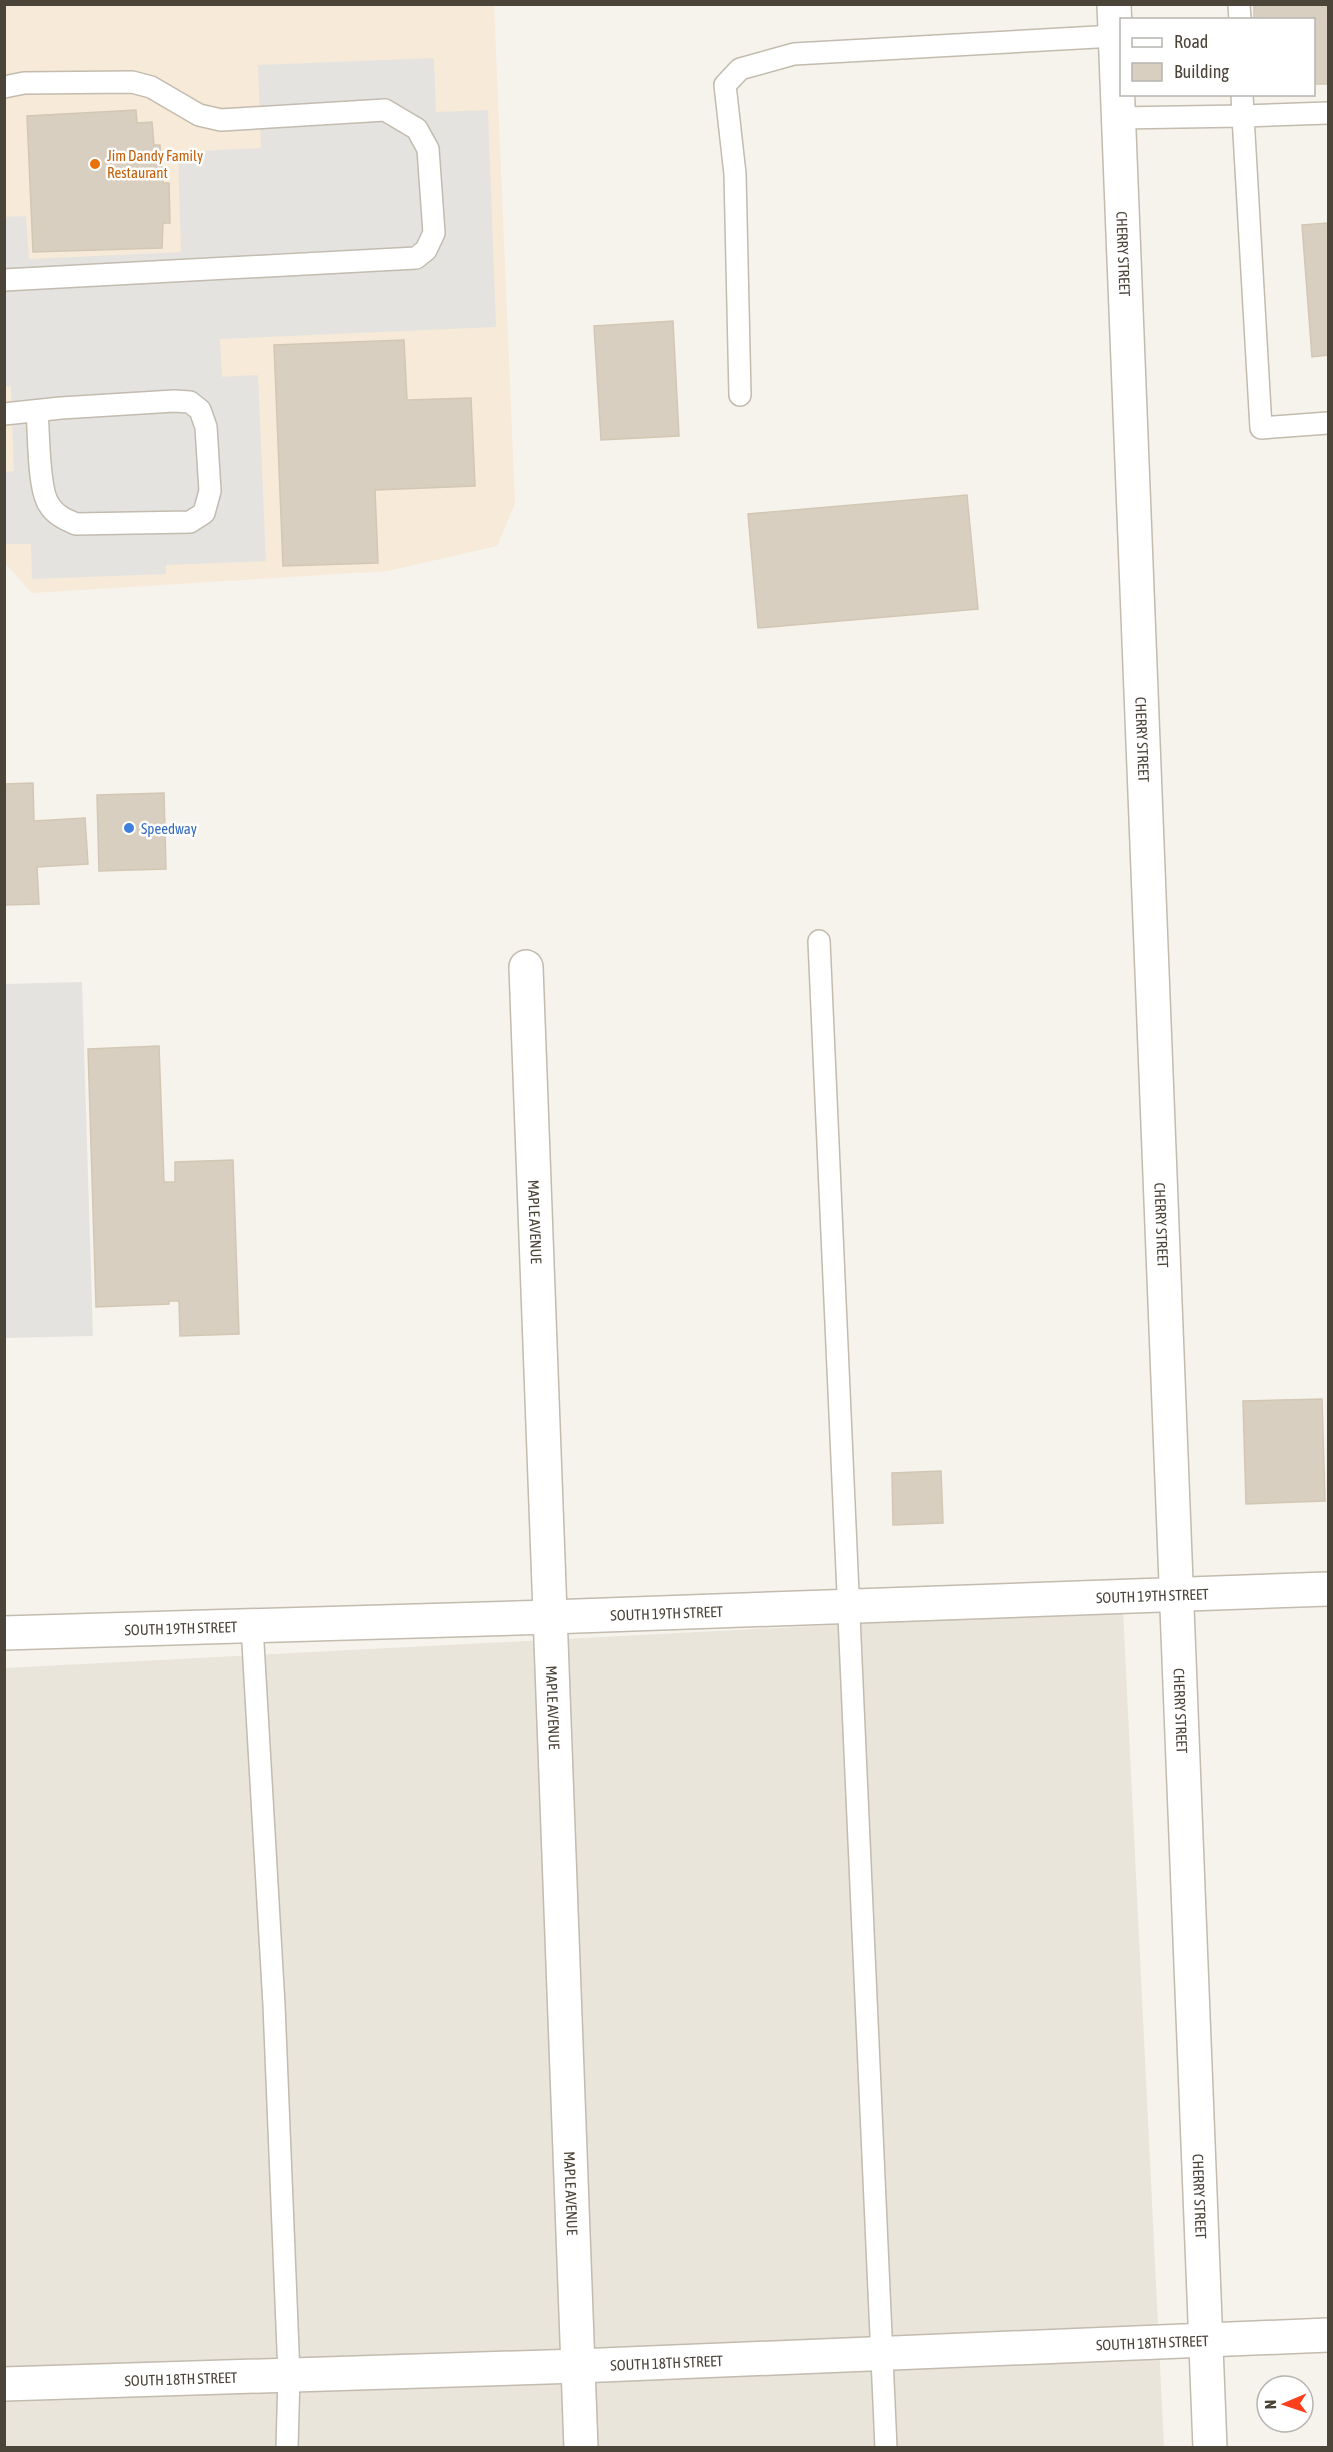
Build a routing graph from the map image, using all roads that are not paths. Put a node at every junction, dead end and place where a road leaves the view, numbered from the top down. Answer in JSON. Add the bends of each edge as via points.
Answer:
{"nodes":[{"id":1,"x":1115,"y":20,"type":"edge"},
{"id":2,"x":4,"y":87,"type":"edge"},
{"id":3,"x":1242,"y":96,"type":"edge"},
{"id":4,"x":1329,"y":113,"type":"edge"},
{"id":5,"x":1243,"y":116,"type":"junction"},
{"id":6,"x":1118,"y":118,"type":"junction"},
{"id":7,"x":4,"y":280,"type":"edge"},
{"id":8,"x":741,"y":395,"type":"dead end"},
{"id":9,"x":37,"y":411,"type":"junction"},
{"id":10,"x":4,"y":414,"type":"edge"},
{"id":11,"x":1329,"y":423,"type":"edge"},
{"id":12,"x":819,"y":941,"type":"dead end"},
{"id":13,"x":526,"y":967,"type":"dead end"},
{"id":14,"x":1329,"y":1589,"type":"edge"},
{"id":15,"x":1176,"y":1595,"type":"junction"},
{"id":16,"x":847,"y":1606,"type":"junction"},
{"id":17,"x":550,"y":1617,"type":"junction"},
{"id":18,"x":252,"y":1626,"type":"junction"},
{"id":19,"x":4,"y":1633,"type":"edge"},
{"id":20,"x":1329,"y":2335,"type":"edge"},
{"id":21,"x":1206,"y":2339,"type":"junction"},
{"id":22,"x":882,"y":2353,"type":"junction"},
{"id":23,"x":578,"y":2366,"type":"junction"},
{"id":24,"x":289,"y":2375,"type":"junction"},
{"id":25,"x":4,"y":2384,"type":"edge"},
{"id":26,"x":287,"y":2448,"type":"edge"},
{"id":27,"x":581,"y":2448,"type":"edge"},
{"id":28,"x":886,"y":2448,"type":"edge"},
{"id":29,"x":1210,"y":2448,"type":"edge"}],
"edges":[{"from":1,"to":6,"type":"street","name":"CHERRY STREET"},
{"from":1,"to":8,"type":"lane","via":[[794,54],[740,69],[725,85],[735,174]]},
{"from":2,"to":7,"type":"lane","via":[[24,83],[132,82],[151,87],[199,115],[221,120],[385,111],[417,129],[428,149],[434,233],[426,250],[416,258]]},
{"from":3,"to":5,"type":"lane"},
{"from":4,"to":5,"type":"lane"},
{"from":5,"to":6,"type":"lane"},
{"from":5,"to":11,"type":"lane","via":[[1261,428]]},
{"from":6,"to":15,"type":"street","name":"CHERRY STREET"},
{"from":9,"to":9,"type":"lane","via":[[190,402],[200,411],[206,427],[210,491],[204,513],[190,522],[76,524],[61,518],[47,501]]},
{"from":9,"to":10,"type":"lane"},
{"from":12,"to":16,"type":"lane"},
{"from":13,"to":17,"type":"street","name":"MAPLE AVENUE"},
{"from":14,"to":15,"type":"street","name":"SOUTH 19TH STREET"},
{"from":15,"to":16,"type":"street","name":"SOUTH 19TH STREET"},
{"from":15,"to":21,"type":"street","name":"CHERRY STREET"},
{"from":16,"to":17,"type":"street","name":"SOUTH 19TH STREET"},
{"from":16,"to":22,"type":"lane"},
{"from":17,"to":18,"type":"street","name":"SOUTH 19TH STREET"},
{"from":17,"to":23,"type":"street","name":"MAPLE AVENUE"},
{"from":18,"to":19,"type":"street","name":"SOUTH 19TH STREET"},
{"from":18,"to":24,"type":"lane","via":[[274,2005]]},
{"from":20,"to":21,"type":"street","name":"SOUTH 18TH STREET"},
{"from":21,"to":22,"type":"street","name":"SOUTH 18TH STREET"},
{"from":21,"to":29,"type":"street","name":"CHERRY STREET"},
{"from":22,"to":23,"type":"street","name":"SOUTH 18TH STREET"},
{"from":22,"to":28,"type":"lane"},
{"from":23,"to":24,"type":"street","name":"SOUTH 18TH STREET"},
{"from":23,"to":27,"type":"street","name":"MAPLE AVENUE"},
{"from":24,"to":25,"type":"street","name":"SOUTH 18TH STREET"},
{"from":24,"to":26,"type":"lane"}]}
